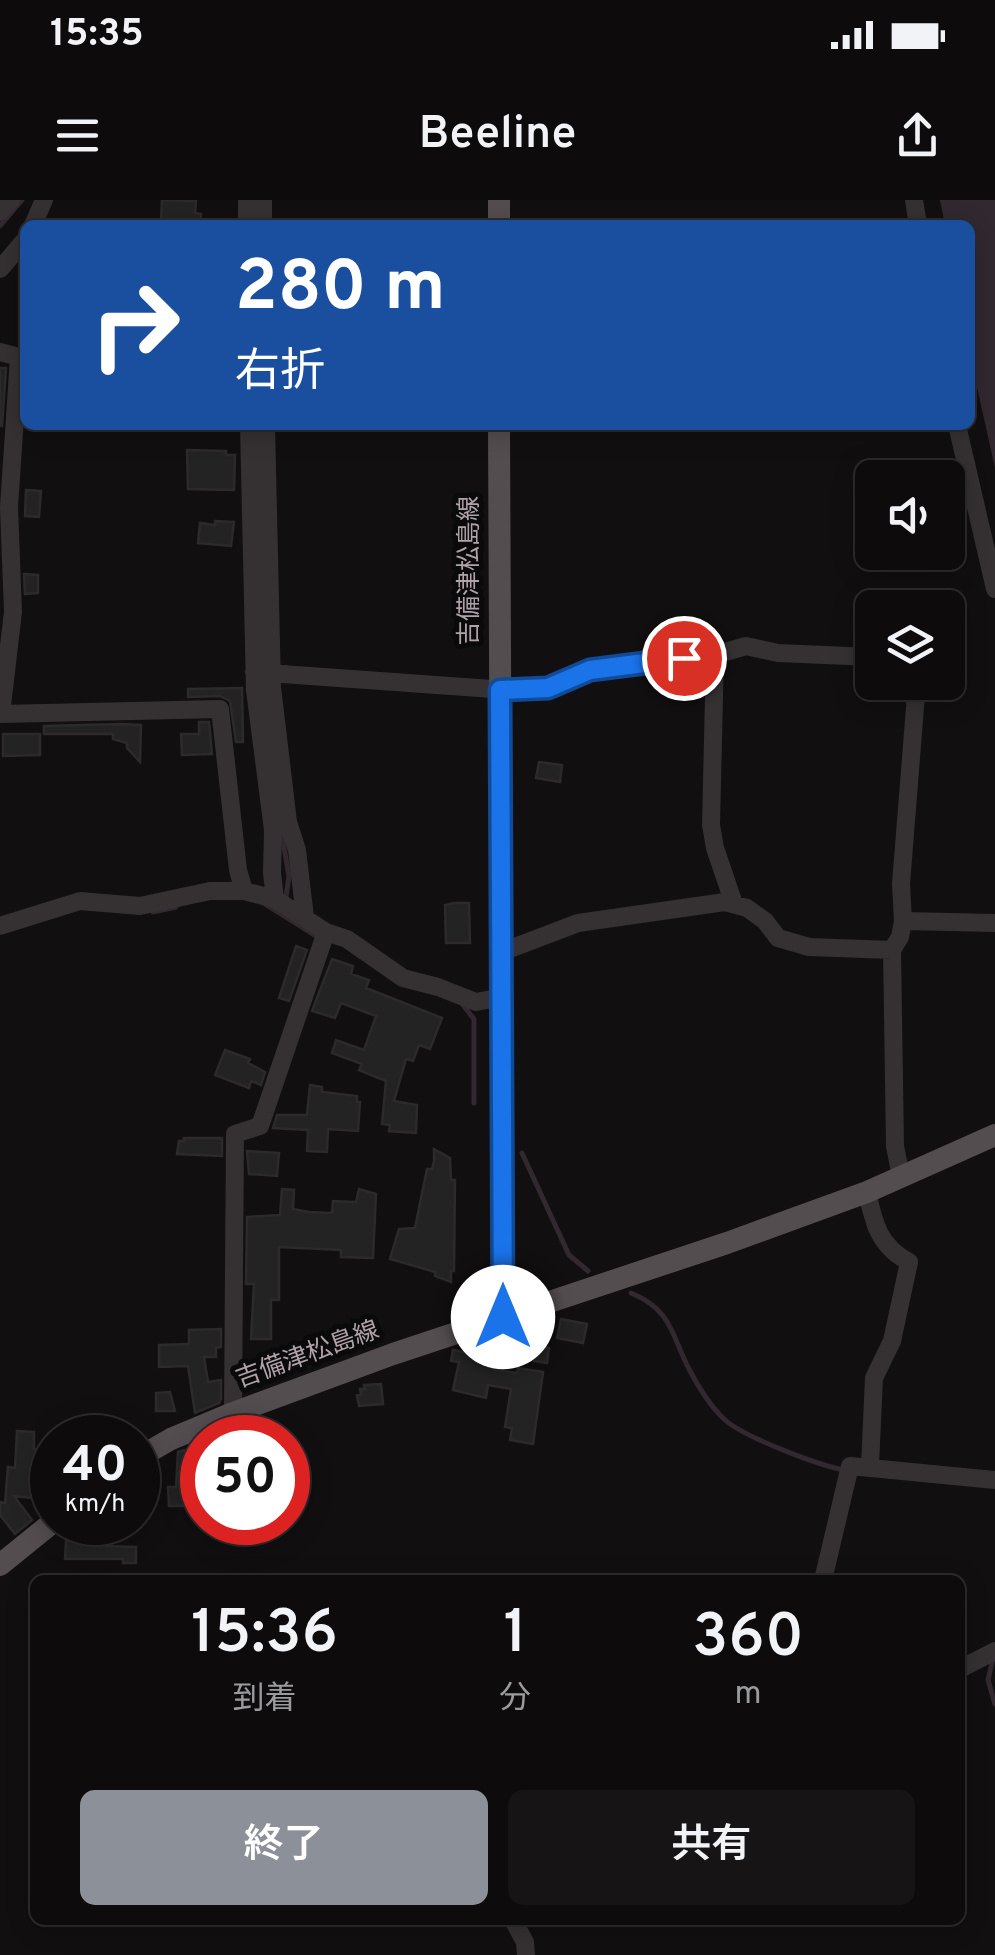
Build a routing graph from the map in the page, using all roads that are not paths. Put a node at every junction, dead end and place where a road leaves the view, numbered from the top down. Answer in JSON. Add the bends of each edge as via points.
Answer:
{"nodes":[{"id":1,"x":11,"y":200,"type":"edge"},
{"id":2,"x":0,"y":212,"type":"edge"},
{"id":3,"x":20,"y":246,"type":"edge"},
{"id":4,"x":0,"y":269,"type":"edge"},
{"id":5,"x":0,"y":352,"type":"edge"},
{"id":6,"x":249,"y":430,"type":"edge"},
{"id":7,"x":266,"y":430,"type":"edge"},
{"id":8,"x":498,"y":430,"type":"edge"},
{"id":9,"x":958,"y":430,"type":"edge"},
{"id":10,"x":995,"y":589,"type":"edge"},
{"id":11,"x":5,"y":629,"type":"edge"},
{"id":12,"x":715,"y":655,"type":"junction"},
{"id":13,"x":855,"y":657,"type":"edge"},
{"id":14,"x":263,"y":672,"type":"junction"},
{"id":15,"x":500,"y":690,"type":"junction"},
{"id":16,"x":916,"y":700,"type":"edge"},
{"id":17,"x":244,"y":891,"type":"junction"},
{"id":18,"x":734,"y":904,"type":"junction"},
{"id":19,"x":288,"y":907,"type":"junction"},
{"id":20,"x":903,"y":922,"type":"junction"},
{"id":21,"x":995,"y":922,"type":"edge"},
{"id":22,"x":0,"y":926,"type":"edge"},
{"id":23,"x":324,"y":937,"type":"junction"},
{"id":24,"x":892,"y":950,"type":"junction"},
{"id":25,"x":502,"y":952,"type":"junction"},
{"id":26,"x":503,"y":997,"type":"junction"},
{"id":27,"x":995,"y":1135,"type":"edge"},
{"id":28,"x":901,"y":1177,"type":"junction"},
{"id":29,"x":866,"y":1192,"type":"junction"},
{"id":30,"x":503,"y":1317,"type":"junction"},
{"id":31,"x":233,"y":1412,"type":"junction"},
{"id":32,"x":160,"y":1445,"type":"edge"},
{"id":33,"x":870,"y":1466,"type":"junction"},
{"id":34,"x":995,"y":1480,"type":"edge"},
{"id":35,"x":30,"y":1541,"type":"edge"},
{"id":36,"x":0,"y":1565,"type":"edge"},
{"id":37,"x":824,"y":1575,"type":"edge"},
{"id":38,"x":994,"y":1651,"type":"edge"},
{"id":39,"x":965,"y":1667,"type":"edge"},
{"id":40,"x":516,"y":1925,"type":"edge"},
{"id":41,"x":526,"y":1955,"type":"edge"}],
"edges":[{"from":1,"to":2,"type":"street"},
{"from":3,"to":4,"type":"street"},
{"from":5,"to":11,"type":"street","via":[[19,358],[9,507],[13,612]]},
{"from":6,"to":14,"type":"street"},
{"from":7,"to":14,"type":"street"},
{"from":8,"to":15,"type":"main road","name":"吉備津松島線"},
{"from":9,"to":10,"type":"street"},
{"from":11,"to":17,"type":"street","via":[[1,714],[220,709]]},
{"from":12,"to":13,"type":"street","via":[[746,646]]},
{"from":12,"to":15,"type":"street","via":[[606,667],[548,688]]},
{"from":12,"to":18,"type":"street","via":[[711,825]]},
{"from":14,"to":15,"type":"street"},
{"from":14,"to":19,"type":"street","via":[[272,873]]},
{"from":14,"to":19,"type":"street","via":[[297,850]]},
{"from":15,"to":25,"type":"main road","name":"吉備津松島線"},
{"from":16,"to":20,"type":"street"},
{"from":17,"to":19,"type":"street"},
{"from":17,"to":22,"type":"street","via":[[140,906],[80,901]]},
{"from":18,"to":24,"type":"street","via":[[766,921],[778,938]]},
{"from":18,"to":25,"type":"street","via":[[578,923]]},
{"from":19,"to":23,"type":"street"},
{"from":20,"to":21,"type":"street"},
{"from":20,"to":24,"type":"street"},
{"from":23,"to":26,"type":"street","via":[[347,939],[403,978],[476,1002]]},
{"from":23,"to":31,"type":"street","via":[[260,1126],[236,1134]]},
{"from":24,"to":28,"type":"street"},
{"from":25,"to":26,"type":"main road","name":"吉備津松島線"},
{"from":26,"to":30,"type":"main road","name":"吉備津松島線"},
{"from":27,"to":28,"type":"main road","name":"吉備津松島線"},
{"from":28,"to":29,"type":"main road","name":"吉備津松島線"},
{"from":29,"to":30,"type":"main road","name":"吉備津松島線"},
{"from":29,"to":33,"type":"street","via":[[875,1232],[909,1262],[892,1340],[874,1378]]},
{"from":30,"to":31,"type":"main road","name":"吉備津松島線"},
{"from":31,"to":32,"type":"main road","name":"吉備津松島線"},
{"from":33,"to":34,"type":"street"},
{"from":33,"to":37,"type":"street","via":[[848,1470]]},
{"from":35,"to":36,"type":"main road"},
{"from":38,"to":39,"type":"street"},
{"from":40,"to":41,"type":"street"}]}
